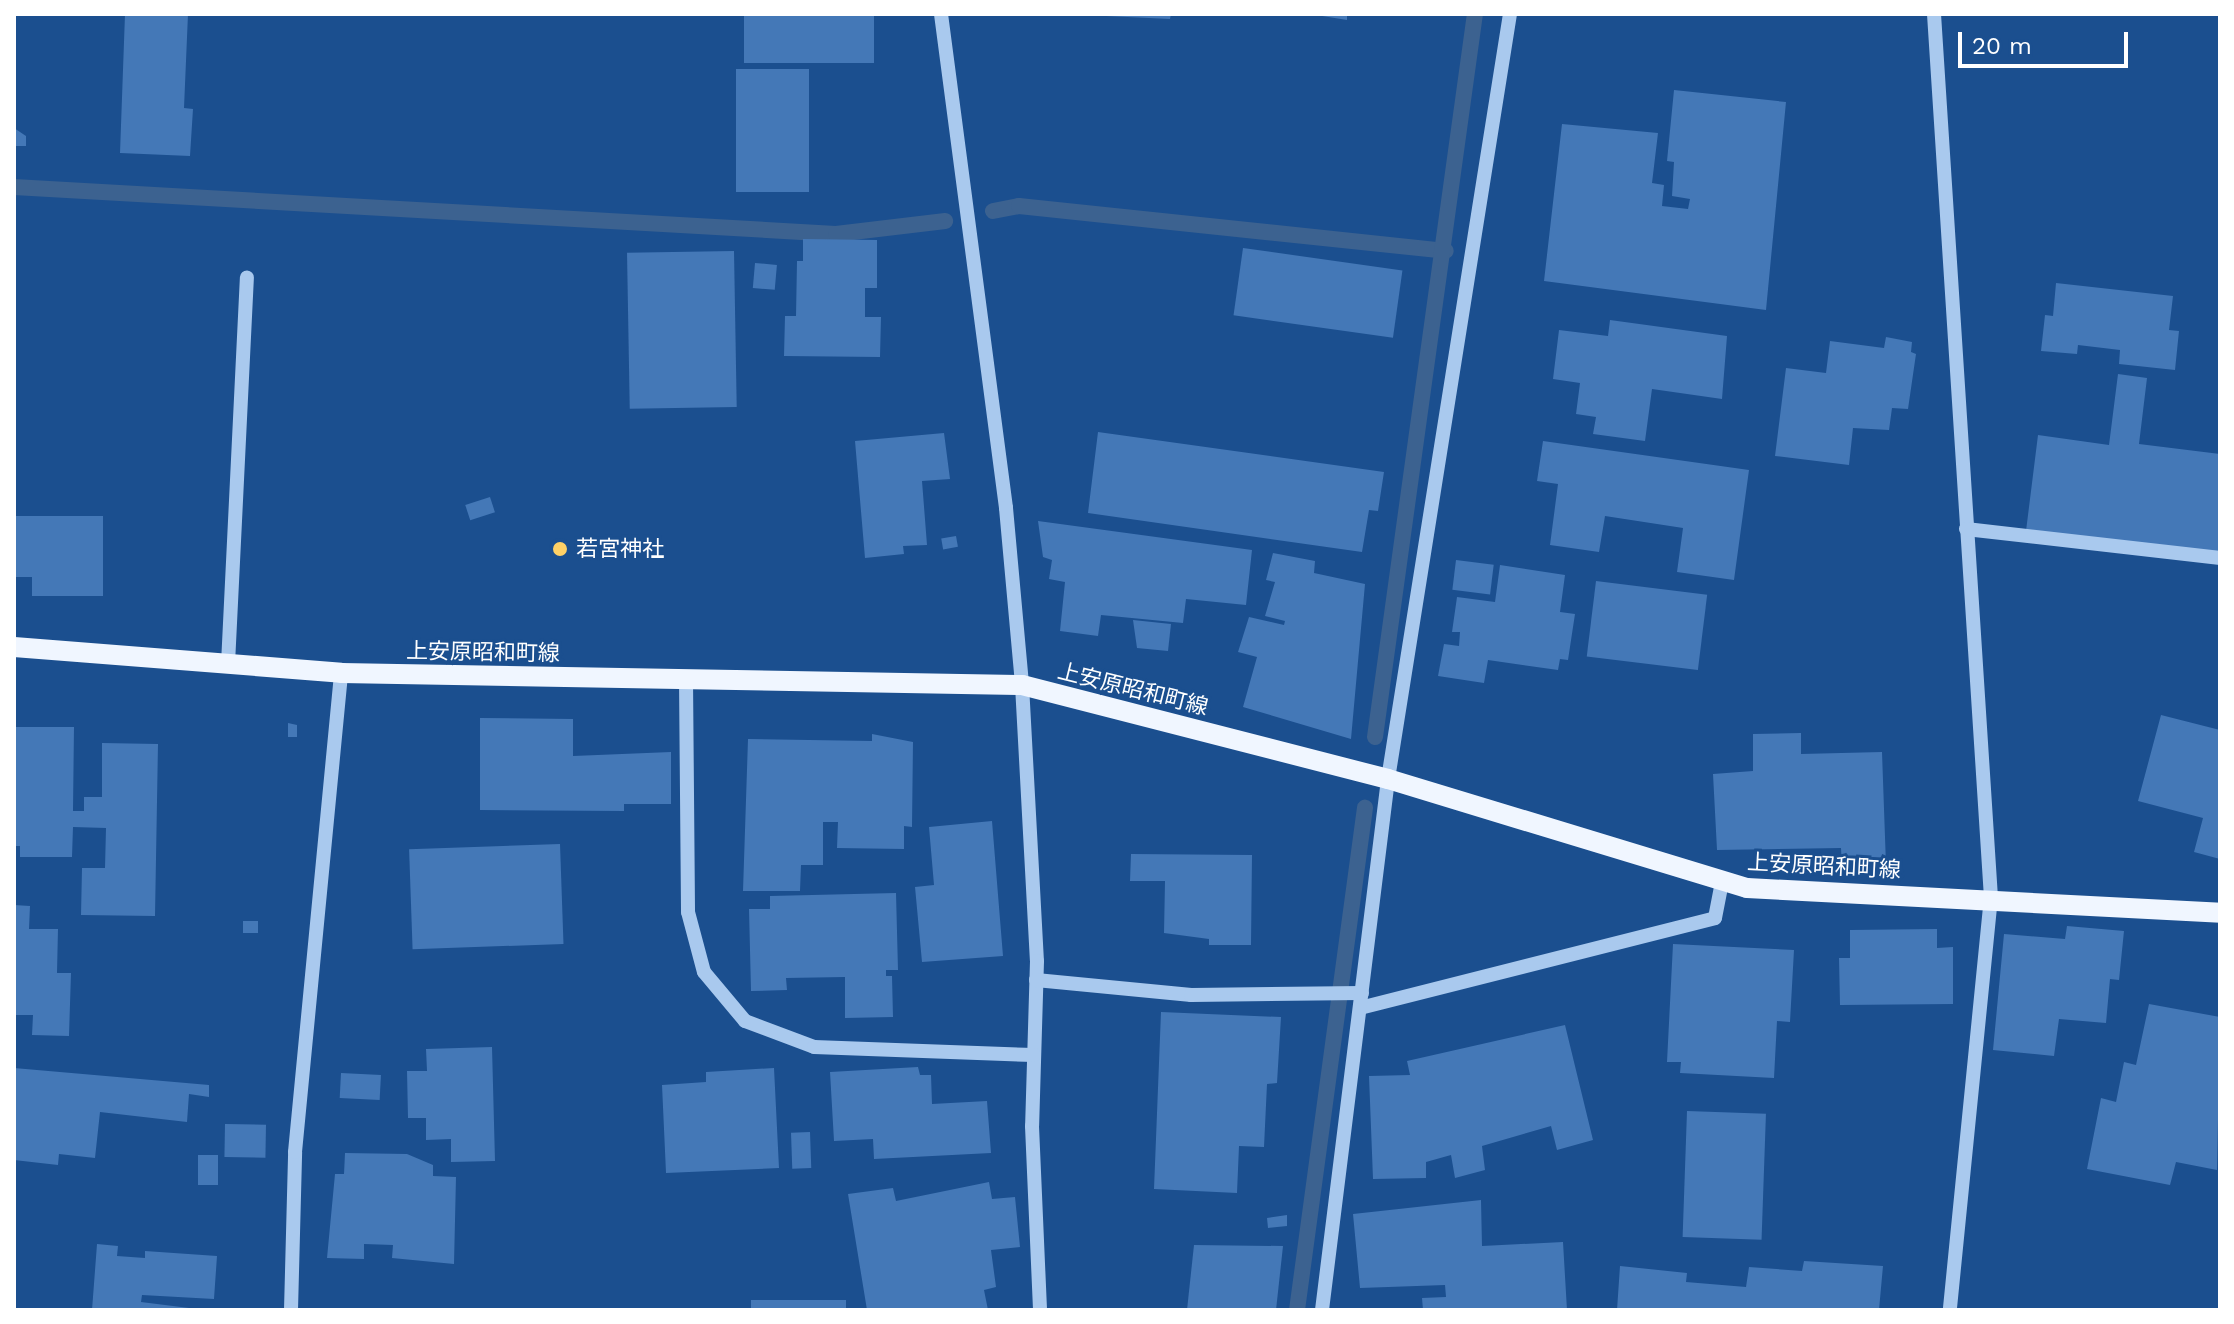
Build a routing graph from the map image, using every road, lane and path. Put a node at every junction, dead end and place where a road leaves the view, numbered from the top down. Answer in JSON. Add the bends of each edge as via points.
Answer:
{"nodes":[{"id":1,"x":941,"y":14,"type":"edge"},
{"id":2,"x":1510,"y":14,"type":"edge"},
{"id":3,"x":1934,"y":14,"type":"edge"},
{"id":4,"x":247,"y":277,"type":"dead end"},
{"id":5,"x":1966,"y":529,"type":"junction"},
{"id":6,"x":2220,"y":558,"type":"edge"},
{"id":7,"x":14,"y":647,"type":"edge"},
{"id":8,"x":228,"y":664,"type":"junction"},
{"id":9,"x":341,"y":673,"type":"junction"},
{"id":10,"x":686,"y":679,"type":"junction"},
{"id":11,"x":1022,"y":685,"type":"junction"},
{"id":12,"x":1388,"y":779,"type":"junction"},
{"id":13,"x":1722,"y":881,"type":"junction"},
{"id":14,"x":1991,"y":897,"type":"junction"},
{"id":15,"x":2220,"y":913,"type":"edge"},
{"id":16,"x":1036,"y":980,"type":"junction"},
{"id":17,"x":1361,"y":1000,"type":"junction"},
{"id":18,"x":1034,"y":1055,"type":"junction"},
{"id":19,"x":291,"y":1310,"type":"edge"},
{"id":20,"x":1040,"y":1310,"type":"edge"},
{"id":21,"x":1322,"y":1310,"type":"edge"},
{"id":22,"x":1950,"y":1310,"type":"edge"}],
"edges":[{"from":1,"to":11,"type":"street","via":[[1006,508]]},
{"from":2,"to":12,"type":"street"},
{"from":3,"to":5,"type":"street"},
{"from":4,"to":8,"type":"street"},
{"from":5,"to":6,"type":"street"},
{"from":5,"to":14,"type":"street"},
{"from":7,"to":8,"type":"main road","name":"上安原昭和町線"},
{"from":8,"to":9,"type":"main road","name":"上安原昭和町線"},
{"from":9,"to":10,"type":"main road","name":"上安原昭和町線"},
{"from":9,"to":19,"type":"street","via":[[295,1152]]},
{"from":10,"to":11,"type":"main road","name":"上安原昭和町線"},
{"from":10,"to":18,"type":"street","via":[[688,912],[704,972],[745,1021],[814,1047]]},
{"from":11,"to":12,"type":"main road","name":"上安原昭和町線"},
{"from":11,"to":16,"type":"street"},
{"from":12,"to":13,"type":"main road","name":"上安原昭和町線"},
{"from":12,"to":17,"type":"street"},
{"from":13,"to":14,"type":"main road","name":"上安原昭和町線","via":[[1747,888]]},
{"from":13,"to":17,"type":"street","via":[[1715,918]]},
{"from":14,"to":15,"type":"main road","name":"上安原昭和町線"},
{"from":14,"to":22,"type":"street"},
{"from":16,"to":17,"type":"street","via":[[1191,995]]},
{"from":16,"to":18,"type":"street"},
{"from":17,"to":21,"type":"street"},
{"from":18,"to":20,"type":"street"}]}
